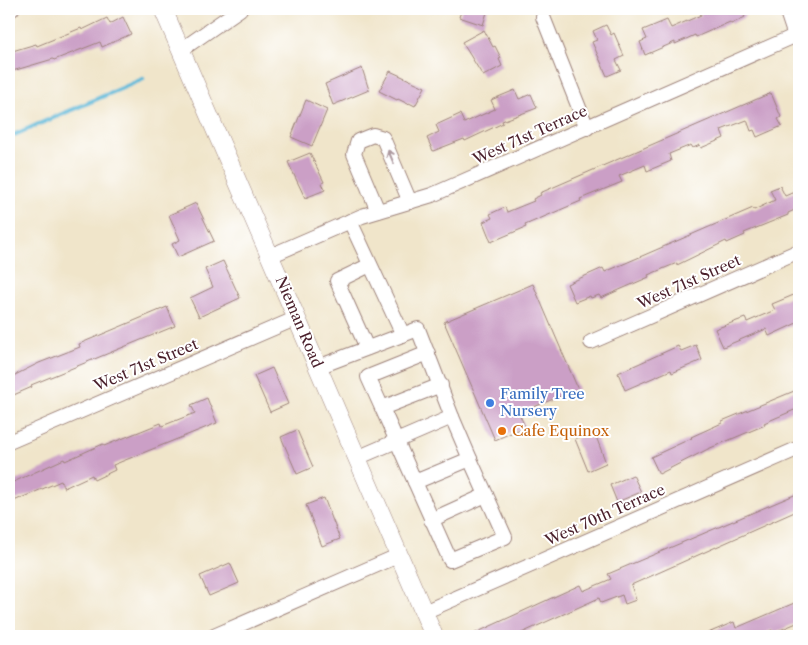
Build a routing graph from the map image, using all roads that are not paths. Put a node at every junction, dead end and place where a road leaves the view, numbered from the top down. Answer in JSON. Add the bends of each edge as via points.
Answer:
{"nodes":[{"id":1,"x":163,"y":9,"type":"edge"},
{"id":2,"x":240,"y":9,"type":"edge"},
{"id":3,"x":786,"y":9,"type":"edge"},
{"id":4,"x":543,"y":17,"type":"dead end"},
{"id":5,"x":797,"y":35,"type":"edge"},
{"id":6,"x":181,"y":50,"type":"junction"},
{"id":7,"x":587,"y":128,"type":"junction"},
{"id":8,"x":410,"y":202,"type":"junction"},
{"id":9,"x":378,"y":211,"type":"junction"},
{"id":10,"x":350,"y":221,"type":"junction"},
{"id":11,"x":799,"y":251,"type":"edge"},
{"id":12,"x":270,"y":256,"type":"junction"},
{"id":13,"x":370,"y":265,"type":"junction"},
{"id":14,"x":297,"y":318,"type":"junction"},
{"id":15,"x":403,"y":335,"type":"junction"},
{"id":16,"x":591,"y":342,"type":"dead end"},
{"id":17,"x":367,"y":348,"type":"junction"},
{"id":18,"x":428,"y":353,"type":"junction"},
{"id":19,"x":318,"y":367,"type":"junction"},
{"id":20,"x":441,"y":385,"type":"junction"},
{"id":21,"x":382,"y":408,"type":"junction"},
{"id":22,"x":452,"y":418,"type":"junction"},
{"id":23,"x":396,"y":441,"type":"junction"},
{"id":24,"x":9,"y":442,"type":"edge"},
{"id":25,"x":799,"y":448,"type":"edge"},
{"id":26,"x":357,"y":458,"type":"junction"},
{"id":27,"x":470,"y":458,"type":"junction"},
{"id":28,"x":415,"y":482,"type":"junction"},
{"id":29,"x":486,"y":495,"type":"junction"},
{"id":30,"x":431,"y":520,"type":"junction"},
{"id":31,"x":400,"y":555,"type":"junction"},
{"id":32,"x":424,"y":612,"type":"junction"},
{"id":33,"x":214,"y":636,"type":"edge"},
{"id":34,"x":434,"y":636,"type":"edge"}],
"edges":[{"from":1,"to":6,"type":"main road","name":"Nieman Road"},
{"from":2,"to":6,"type":"street"},
{"from":3,"to":5,"type":"street"},
{"from":4,"to":7,"type":"street"},
{"from":5,"to":7,"type":"street","name":"West 71st Terrace"},
{"from":6,"to":12,"type":"main road","name":"Nieman Road"},
{"from":7,"to":8,"type":"street","name":"West 71st Terrace"},
{"from":8,"to":9,"type":"street","name":"West 71st Terrace"},
{"from":8,"to":9,"type":"street","one_way":true,"via":[[383,138],[373,135],[358,141],[354,154]]},
{"from":9,"to":10,"type":"street","name":"West 71st Terrace"},
{"from":10,"to":12,"type":"street","name":"West 71st Terrace"},
{"from":10,"to":13,"type":"street"},
{"from":11,"to":16,"type":"street","name":"West 71st Street"},
{"from":12,"to":14,"type":"main road","name":"Nieman Road"},
{"from":13,"to":15,"type":"street"},
{"from":13,"to":17,"type":"street","via":[[337,281]]},
{"from":14,"to":19,"type":"main road","name":"Nieman Road"},
{"from":14,"to":24,"type":"street","name":"West 71st Street"},
{"from":15,"to":17,"type":"street"},
{"from":15,"to":18,"type":"street","via":[[418,329]]},
{"from":17,"to":19,"type":"street"},
{"from":18,"to":20,"type":"street"},
{"from":18,"to":21,"type":"street","via":[[368,377]]},
{"from":19,"to":26,"type":"main road","name":"Nieman Road"},
{"from":20,"to":21,"type":"street"},
{"from":20,"to":22,"type":"street"},
{"from":21,"to":23,"type":"street"},
{"from":22,"to":23,"type":"street"},
{"from":22,"to":27,"type":"street"},
{"from":23,"to":26,"type":"street"},
{"from":23,"to":28,"type":"street"},
{"from":25,"to":32,"type":"street","name":"West 70th Terrace"},
{"from":26,"to":31,"type":"main road","name":"Nieman Road"},
{"from":27,"to":28,"type":"street"},
{"from":27,"to":29,"type":"street"},
{"from":28,"to":30,"type":"street"},
{"from":29,"to":30,"type":"street"},
{"from":29,"to":30,"type":"street","via":[[505,537],[450,560]]},
{"from":31,"to":32,"type":"main road","name":"Nieman Road"},
{"from":31,"to":33,"type":"street"},
{"from":32,"to":34,"type":"main road","name":"Nieman Road"}]}
